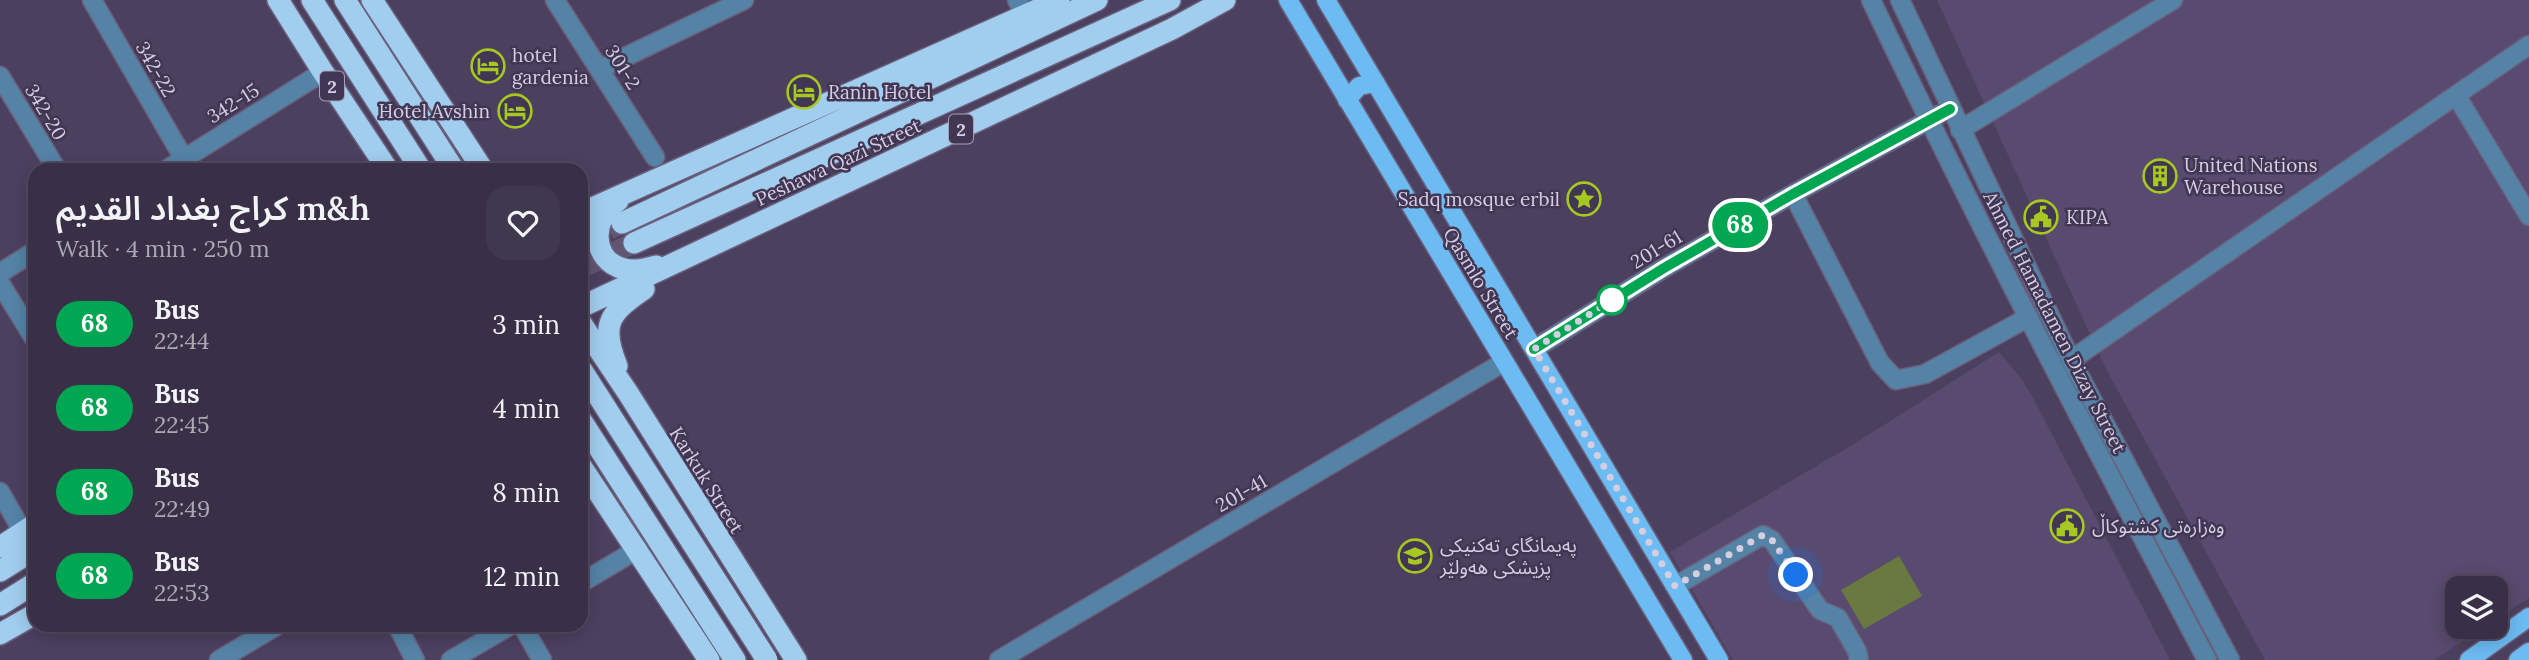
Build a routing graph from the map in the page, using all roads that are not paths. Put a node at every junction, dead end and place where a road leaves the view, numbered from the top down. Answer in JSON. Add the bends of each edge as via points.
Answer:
{"nodes":[{"id":1,"x":92,"y":0,"type":"edge"},
{"id":2,"x":278,"y":0,"type":"edge"},
{"id":3,"x":312,"y":0,"type":"edge"},
{"id":4,"x":345,"y":0,"type":"edge"},
{"id":5,"x":372,"y":0,"type":"edge"},
{"id":6,"x":555,"y":0,"type":"edge"},
{"id":7,"x":744,"y":0,"type":"edge"},
{"id":8,"x":1059,"y":0,"type":"edge"},
{"id":9,"x":1097,"y":0,"type":"edge"},
{"id":10,"x":1170,"y":0,"type":"edge"},
{"id":11,"x":1226,"y":0,"type":"edge"},
{"id":12,"x":1287,"y":0,"type":"edge"},
{"id":13,"x":1326,"y":0,"type":"edge"},
{"id":14,"x":1871,"y":0,"type":"edge"},
{"id":15,"x":1900,"y":0,"type":"edge"},
{"id":16,"x":2173,"y":0,"type":"edge"},
{"id":17,"x":1021,"y":7,"type":"edge"},
{"id":18,"x":2529,"y":45,"type":"edge"},
{"id":19,"x":600,"y":69,"type":"junction"},
{"id":20,"x":323,"y":72,"type":"junction"},
{"id":21,"x":0,"y":76,"type":"edge"},
{"id":22,"x":1376,"y":83,"type":"junction"},
{"id":23,"x":2456,"y":95,"type":"junction"},
{"id":24,"x":1347,"y":100,"type":"junction"},
{"id":25,"x":1950,"y":109,"type":"junction"},
{"id":26,"x":1929,"y":118,"type":"junction"},
{"id":27,"x":450,"y":119,"type":"junction"},
{"id":28,"x":1960,"y":130,"type":"junction"},
{"id":29,"x":53,"y":163,"type":"edge"},
{"id":30,"x":175,"y":163,"type":"edge"},
{"id":31,"x":179,"y":163,"type":"edge"},
{"id":32,"x":383,"y":163,"type":"edge"},
{"id":33,"x":417,"y":163,"type":"edge"},
{"id":34,"x":450,"y":163,"type":"edge"},
{"id":35,"x":463,"y":163,"type":"edge"},
{"id":36,"x":478,"y":163,"type":"edge"},
{"id":37,"x":660,"y":166,"type":"junction"},
{"id":38,"x":1793,"y":194,"type":"junction"},
{"id":39,"x":619,"y":195,"type":"junction"},
{"id":40,"x":588,"y":204,"type":"edge"},
{"id":41,"x":588,"y":210,"type":"edge"},
{"id":42,"x":2529,"y":216,"type":"edge"},
{"id":43,"x":622,"y":223,"type":"tunnel mouth"},
{"id":44,"x":634,"y":243,"type":"tunnel mouth"},
{"id":45,"x":28,"y":255,"type":"edge"},
{"id":46,"x":695,"y":255,"type":"junction"},
{"id":47,"x":0,"y":273,"type":"edge"},
{"id":48,"x":0,"y":283,"type":"edge"},
{"id":49,"x":610,"y":295,"type":"junction"},
{"id":50,"x":588,"y":298,"type":"edge"},
{"id":51,"x":588,"y":304,"type":"edge"},
{"id":52,"x":2029,"y":317,"type":"junction"},
{"id":53,"x":28,"y":329,"type":"edge"},
{"id":54,"x":588,"y":334,"type":"edge"},
{"id":55,"x":588,"y":341,"type":"edge"},
{"id":56,"x":1534,"y":349,"type":"junction"},
{"id":57,"x":601,"y":354,"type":"junction"},
{"id":58,"x":2071,"y":360,"type":"junction"},
{"id":59,"x":1504,"y":362,"type":"junction"},
{"id":60,"x":588,"y":380,"type":"edge"},
{"id":61,"x":588,"y":392,"type":"edge"},
{"id":62,"x":628,"y":393,"type":"junction"},
{"id":63,"x":588,"y":431,"type":"edge"},
{"id":64,"x":652,"y":435,"type":"junction"},
{"id":65,"x":588,"y":476,"type":"edge"},
{"id":66,"x":0,"y":492,"type":"edge"},
{"id":67,"x":1640,"y":528,"type":"junction"},
{"id":68,"x":28,"y":531,"type":"edge"},
{"id":69,"x":28,"y":536,"type":"edge"},
{"id":70,"x":28,"y":538,"type":"edge"},
{"id":71,"x":1611,"y":544,"type":"junction"},
{"id":72,"x":0,"y":547,"type":"edge"},
{"id":73,"x":638,"y":549,"type":"junction"},
{"id":74,"x":0,"y":570,"type":"edge"},
{"id":75,"x":588,"y":579,"type":"edge"},
{"id":76,"x":1675,"y":586,"type":"junction"},
{"id":77,"x":28,"y":587,"type":"edge"},
{"id":78,"x":0,"y":605,"type":"edge"},
{"id":79,"x":2529,"y":617,"type":"edge"},
{"id":80,"x":28,"y":618,"type":"edge"},
{"id":81,"x":266,"y":632,"type":"edge"},
{"id":82,"x":401,"y":632,"type":"edge"},
{"id":83,"x":499,"y":632,"type":"edge"},
{"id":84,"x":527,"y":632,"type":"edge"},
{"id":85,"x":0,"y":634,"type":"edge"},
{"id":86,"x":2529,"y":652,"type":"edge"},
{"id":87,"x":219,"y":660,"type":"edge"},
{"id":88,"x":415,"y":660,"type":"edge"},
{"id":89,"x":451,"y":660,"type":"edge"},
{"id":90,"x":542,"y":660,"type":"edge"},
{"id":91,"x":709,"y":660,"type":"edge"},
{"id":92,"x":735,"y":660,"type":"edge"},
{"id":93,"x":767,"y":660,"type":"edge"},
{"id":94,"x":796,"y":660,"type":"edge"},
{"id":95,"x":999,"y":660,"type":"edge"},
{"id":96,"x":1683,"y":660,"type":"edge"},
{"id":97,"x":1718,"y":660,"type":"edge"},
{"id":98,"x":1858,"y":660,"type":"edge"},
{"id":99,"x":2207,"y":660,"type":"edge"},
{"id":100,"x":2230,"y":660,"type":"edge"},
{"id":101,"x":2469,"y":660,"type":"edge"},
{"id":102,"x":2518,"y":660,"type":"edge"}],
"edges":[{"from":1,"to":30,"type":"street","name":"342-22"},
{"from":2,"to":20,"type":"highway","number":"2"},
{"from":3,"to":33,"type":"highway"},
{"from":4,"to":34,"type":"highway"},
{"from":5,"to":27,"type":"highway"},
{"from":6,"to":19,"type":"street","name":"301-2"},
{"from":7,"to":19,"type":"street"},
{"from":8,"to":17,"type":"highway"},
{"from":9,"to":43,"type":"highway","name":"Peshawa Qazi Street"},
{"from":10,"to":44,"type":"highway","name":"Peshawa Qazi Street"},
{"from":11,"to":46,"type":"highway","name":"Peshawa Qazi Street","number":"2"},
{"from":12,"to":24,"type":"main road","name":"Qasmlo Street"},
{"from":13,"to":22,"type":"main road","name":"Qasmlo Street"},
{"from":14,"to":26,"type":"street","name":"Ahmed Hamadamen Dizay Street"},
{"from":15,"to":25,"type":"street","name":"Ahmed Hamadamen Dizay Street"},
{"from":16,"to":28,"type":"street"},
{"from":17,"to":37,"type":"highway"},
{"from":18,"to":23,"type":"street"},
{"from":19,"to":37,"type":"street","name":"301-2"},
{"from":20,"to":31,"type":"street","name":"342-15"},
{"from":20,"to":32,"type":"highway","number":"2"},
{"from":21,"to":29,"type":"street","name":"342-20"},
{"from":22,"to":24,"type":"main road","via":[[1359,86]]},
{"from":22,"to":56,"type":"main road","name":"Qasmlo Street"},
{"from":23,"to":42,"type":"street"},
{"from":23,"to":58,"type":"street"},
{"from":24,"to":59,"type":"main road","name":"Qasmlo Street"},
{"from":25,"to":26,"type":"street","name":"201-61"},
{"from":25,"to":28,"type":"street","name":"Ahmed Hamadamen Dizay Street"},
{"from":26,"to":38,"type":"street","name":"201-61"},
{"from":26,"to":52,"type":"street","name":"Ahmed Hamadamen Dizay Street"},
{"from":27,"to":35,"type":"highway","via":[[463,148]]},
{"from":27,"to":36,"type":"highway"},
{"from":28,"to":58,"type":"street","name":"Ahmed Hamadamen Dizay Street"},
{"from":37,"to":39,"type":"highway"},
{"from":37,"to":46,"type":"highway","via":[[606,210],[597,229],[601,250],[610,262],[631,271]]},
{"from":38,"to":52,"type":"street","via":[[1880,363],[1896,380],[1925,374]]},
{"from":38,"to":56,"type":"street","name":"201-61"},
{"from":39,"to":40,"type":"highway"},
{"from":39,"to":41,"type":"highway"},
{"from":45,"to":47,"type":"street"},
{"from":46,"to":49,"type":"highway","name":"Peshawa Qazi Street","number":"2"},
{"from":46,"to":62,"type":"highway","via":[[622,304],[613,316],[608,344]]},
{"from":48,"to":53,"type":"street"},
{"from":49,"to":50,"type":"highway","number":"2"},
{"from":49,"to":51,"type":"highway","name":"Peshawa Qazi Street"},
{"from":52,"to":99,"type":"street","name":"Ahmed Hamadamen Dizay Street"},
{"from":54,"to":57,"type":"highway","name":"Karkuk Street"},
{"from":55,"to":57,"type":"highway"},
{"from":56,"to":67,"type":"main road","name":"Qasmlo Street"},
{"from":57,"to":62,"type":"highway","name":"Karkuk Street"},
{"from":58,"to":100,"type":"street","name":"Ahmed Hamadamen Dizay Street"},
{"from":59,"to":71,"type":"main road","name":"Qasmlo Street"},
{"from":59,"to":95,"type":"street","name":"201-41"},
{"from":60,"to":93,"type":"highway","bridge":true},
{"from":61,"to":64,"type":"highway","via":[[616,393]]},
{"from":62,"to":64,"type":"highway","name":"Karkuk Street"},
{"from":63,"to":92,"type":"highway"},
{"from":64,"to":94,"type":"highway","name":"Karkuk Street"},
{"from":65,"to":73,"type":"highway"},
{"from":66,"to":68,"type":"street"},
{"from":67,"to":71,"type":"main road"},
{"from":67,"to":76,"type":"main road","name":"Qasmlo Street"},
{"from":69,"to":72,"type":"highway"},
{"from":70,"to":74,"type":"highway"},
{"from":71,"to":96,"type":"main road","name":"Qasmlo Street"},
{"from":73,"to":75,"type":"street"},
{"from":73,"to":91,"type":"highway"},
{"from":76,"to":97,"type":"main road","name":"Qasmlo Street"},
{"from":76,"to":98,"type":"street","via":[[1763,535],[1772,540],[1819,610],[1838,618]]},
{"from":77,"to":78,"type":"highway"},
{"from":79,"to":101,"type":"main road"},
{"from":80,"to":85,"type":"highway"},
{"from":81,"to":87,"type":"street"},
{"from":82,"to":88,"type":"street"},
{"from":83,"to":89,"type":"street"},
{"from":84,"to":90,"type":"street"},
{"from":86,"to":102,"type":"main road"}]}
